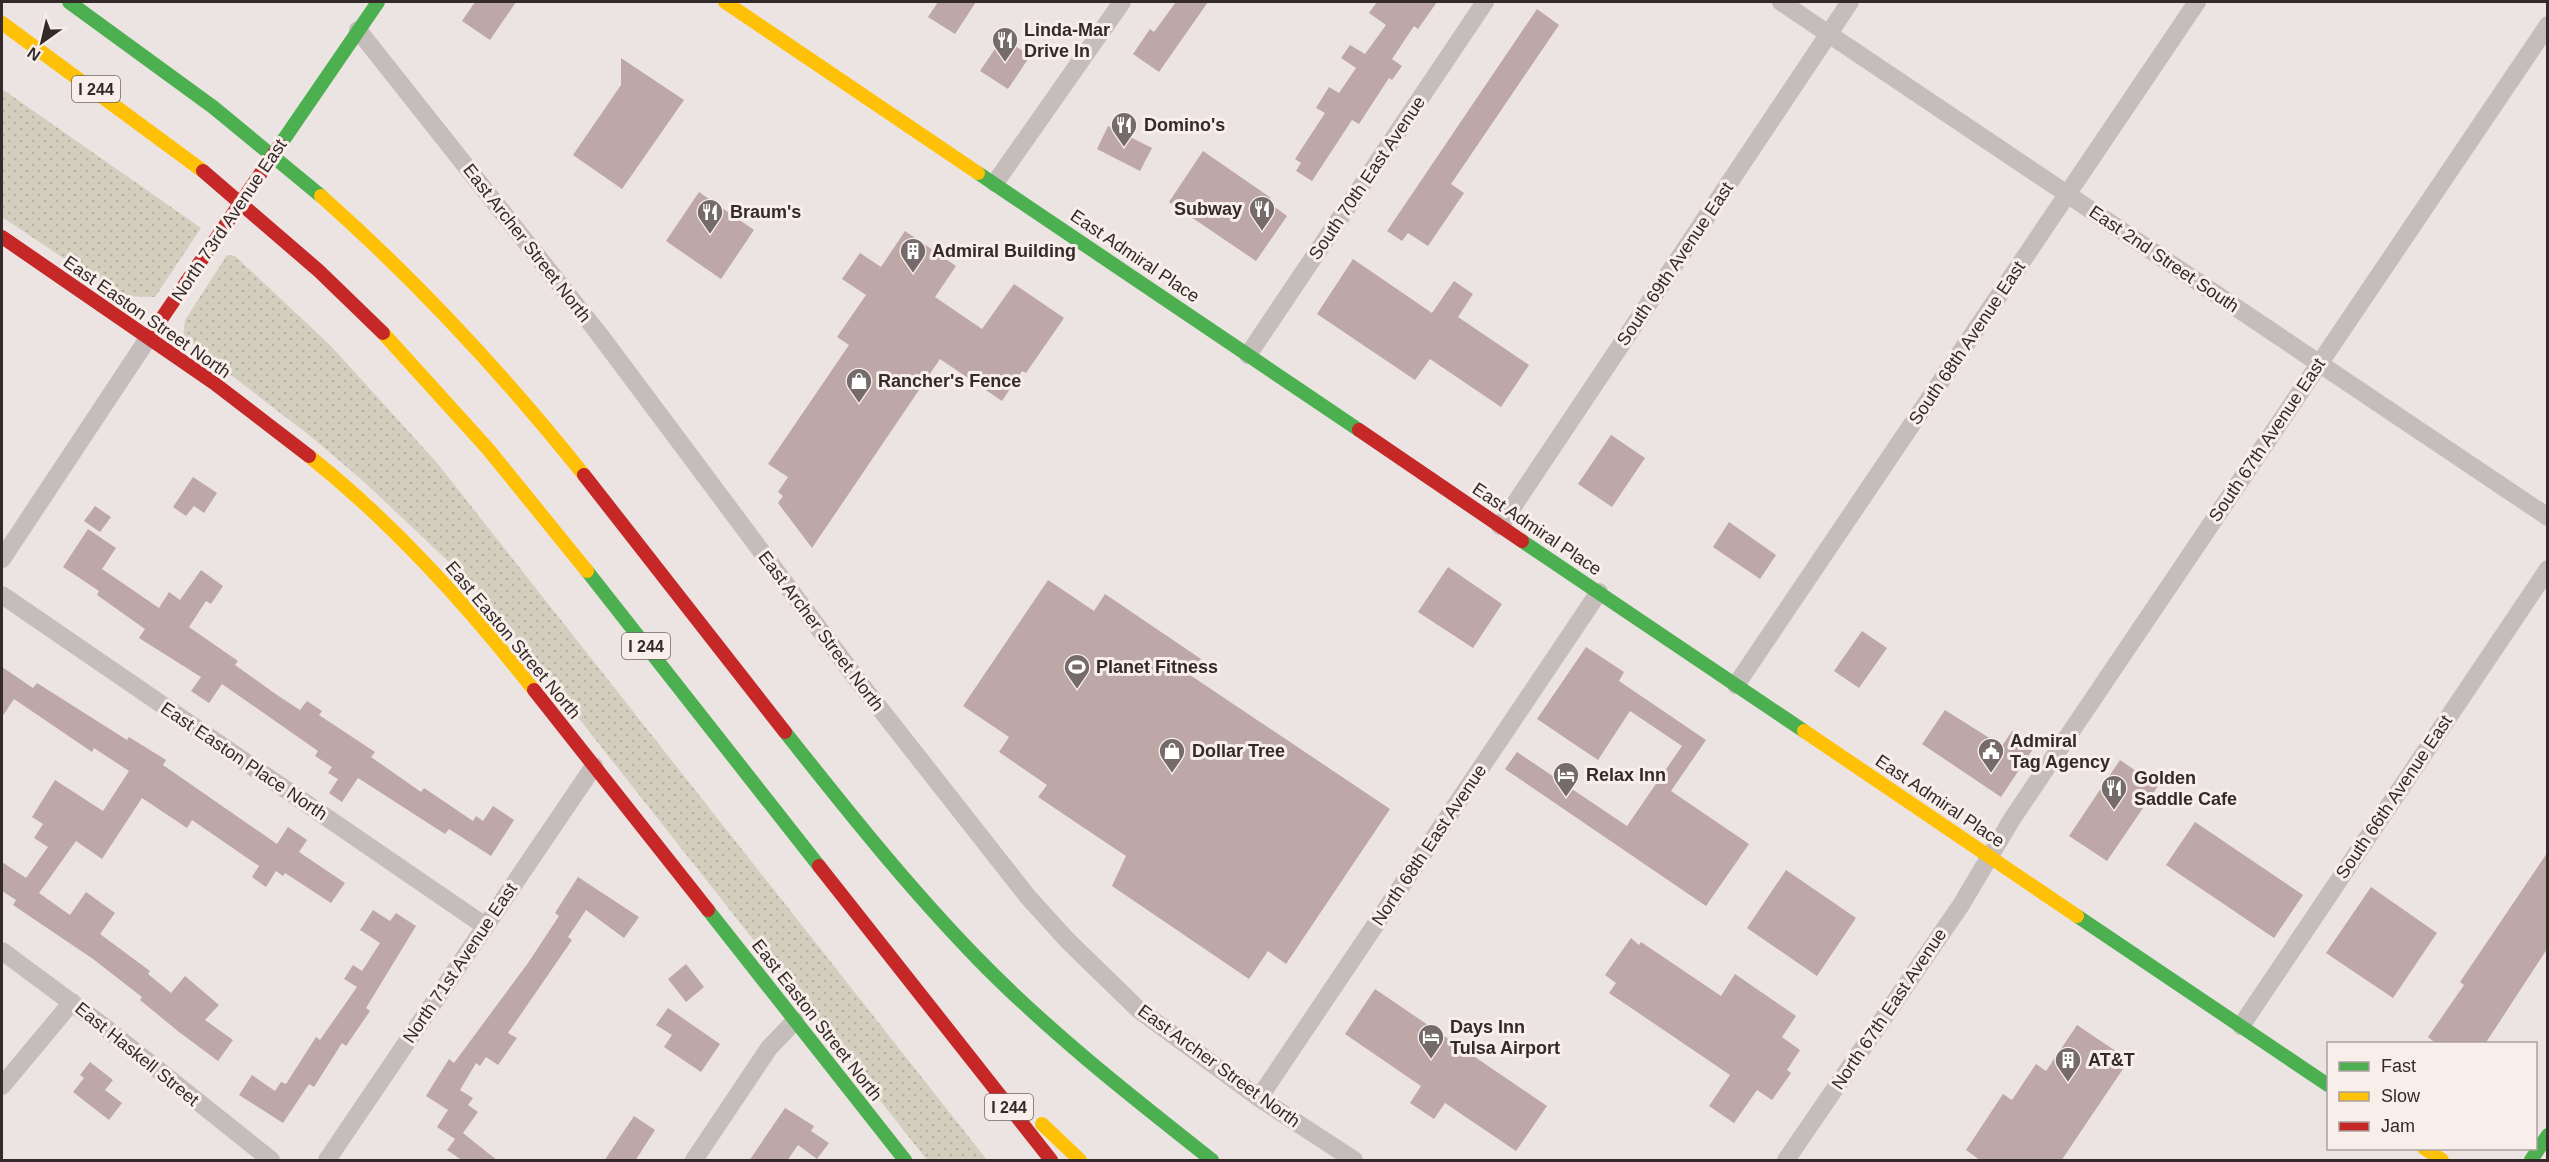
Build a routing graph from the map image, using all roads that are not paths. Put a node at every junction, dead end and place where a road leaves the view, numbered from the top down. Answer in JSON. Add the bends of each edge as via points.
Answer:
{"nodes":[{"id":1,"x":69,"y":2,"type":"edge"},
{"id":2,"x":378,"y":2,"type":"edge"},
{"id":3,"x":725,"y":2,"type":"edge"},
{"id":4,"x":1122,"y":2,"type":"edge"},
{"id":5,"x":1485,"y":2,"type":"edge"},
{"id":6,"x":1781,"y":2,"type":"edge"},
{"id":7,"x":1850,"y":2,"type":"edge"},
{"id":8,"x":2197,"y":2,"type":"edge"},
{"id":9,"x":749,"y":8,"type":"edge"},
{"id":10,"x":2,"y":23,"type":"edge"},
{"id":11,"x":2547,"y":25,"type":"edge"},
{"id":12,"x":358,"y":30,"type":"junction"},
{"id":13,"x":1829,"y":34,"type":"junction"},
{"id":14,"x":995,"y":183,"type":"junction"},
{"id":15,"x":2067,"y":194,"type":"junction"},
{"id":16,"x":2,"y":237,"type":"edge"},
{"id":17,"x":150,"y":337,"type":"junction"},
{"id":18,"x":1248,"y":355,"type":"junction"},
{"id":19,"x":2319,"y":363,"type":"junction"},
{"id":20,"x":2547,"y":517,"type":"edge"},
{"id":21,"x":1500,"y":526,"type":"junction"},
{"id":22,"x":2,"y":559,"type":"edge"},
{"id":23,"x":2547,"y":568,"type":"edge"},
{"id":24,"x":1599,"y":592,"type":"junction"},
{"id":25,"x":2,"y":595,"type":"edge"},
{"id":26,"x":1736,"y":685,"type":"junction"},
{"id":27,"x":594,"y":766,"type":"junction"},
{"id":28,"x":1990,"y":856,"type":"junction"},
{"id":29,"x":485,"y":926,"type":"junction"},
{"id":30,"x":2,"y":951,"type":"edge"},
{"id":31,"x":72,"y":1002,"type":"junction"},
{"id":32,"x":795,"y":1021,"type":"junction"},
{"id":33,"x":2241,"y":1026,"type":"junction"},
{"id":34,"x":966,"y":1053,"type":"junction"},
{"id":35,"x":2327,"y":1084,"type":"edge"},
{"id":36,"x":2,"y":1086,"type":"edge"},
{"id":37,"x":1259,"y":1098,"type":"junction"},
{"id":38,"x":2547,"y":1136,"type":"edge"},
{"id":39,"x":2426,"y":1150,"type":"edge"},
{"id":40,"x":271,"y":1161,"type":"edge"},
{"id":41,"x":327,"y":1161,"type":"edge"},
{"id":42,"x":694,"y":1161,"type":"edge"},
{"id":43,"x":904,"y":1161,"type":"edge"},
{"id":44,"x":1051,"y":1161,"type":"edge"},
{"id":45,"x":1080,"y":1161,"type":"edge"},
{"id":46,"x":1212,"y":1161,"type":"edge"},
{"id":47,"x":1354,"y":1161,"type":"edge"},
{"id":48,"x":1786,"y":1161,"type":"edge"},
{"id":49,"x":2442,"y":1161,"type":"edge"},
{"id":50,"x":2531,"y":1161,"type":"edge"}],
"edges":[{"from":1,"to":46,"type":"main road","via":[[153,59],[293,171],[435,304],[551,433],[786,735],[948,928],[1012,993]]},
{"from":2,"to":12,"type":"main road","name":"North 73rd Avenue East"},
{"from":3,"to":9,"type":"main road","name":"East Admiral Place"},
{"from":4,"to":14,"type":"street"},
{"from":5,"to":18,"type":"street","name":"South 70th East Avenue"},
{"from":6,"to":13,"type":"street","name":"East 2nd Street South"},
{"from":7,"to":13,"type":"street","name":"South 69th Avenue East"},
{"from":8,"to":15,"type":"street","name":"South 68th Avenue East"},
{"from":9,"to":14,"type":"main road","name":"East Admiral Place"},
{"from":10,"to":34,"type":"main road","number":"I 244","via":[[113,101],[265,222],[429,380],[535,504]]},
{"from":11,"to":19,"type":"street","name":"South 67th Avenue East"},
{"from":12,"to":17,"type":"main road","name":"North 73rd Avenue East"},
{"from":12,"to":37,"type":"street","name":"East Archer Street North","via":[[599,334],[859,682],[1028,897],[1139,1010]]},
{"from":13,"to":15,"type":"street","name":"East 2nd Street South"},
{"from":13,"to":21,"type":"street","name":"South 69th Avenue East"},
{"from":14,"to":18,"type":"main road","name":"East Admiral Place"},
{"from":15,"to":19,"type":"street","name":"East 2nd Street South"},
{"from":15,"to":26,"type":"street","name":"South 68th Avenue East"},
{"from":16,"to":17,"type":"main road","name":"East Easton Street North"},
{"from":17,"to":22,"type":"street","name":"North 73rd Avenue East"},
{"from":17,"to":27,"type":"main road","name":"East Easton Street North","via":[[337,480],[411,547],[484,627]]},
{"from":18,"to":21,"type":"main road","name":"East Admiral Place"},
{"from":19,"to":20,"type":"street","name":"East 2nd Street South"},
{"from":19,"to":28,"type":"street","name":"South 67th Avenue East"},
{"from":21,"to":24,"type":"main road","name":"East Admiral Place"},
{"from":23,"to":33,"type":"street","name":"South 66th Avenue East"},
{"from":24,"to":26,"type":"main road","name":"East Admiral Place"},
{"from":24,"to":37,"type":"street","name":"North 68th East Avenue"},
{"from":25,"to":29,"type":"street","name":"East Easton Place North"},
{"from":26,"to":28,"type":"main road","name":"East Admiral Place"},
{"from":27,"to":29,"type":"street","name":"North 71st Avenue East"},
{"from":27,"to":32,"type":"main road","name":"East Easton Street North"},
{"from":28,"to":33,"type":"main road","name":"East Admiral Place"},
{"from":28,"to":48,"type":"street","name":"North 67th East Avenue","via":[[1961,905]]},
{"from":29,"to":41,"type":"street","name":"North 71st Avenue East"},
{"from":30,"to":31,"type":"street","name":"East Haskell Street"},
{"from":31,"to":36,"type":"street"},
{"from":31,"to":40,"type":"street","name":"East Haskell Street"},
{"from":32,"to":42,"type":"street","via":[[769,1048]]},
{"from":32,"to":43,"type":"main road","name":"East Easton Street North"},
{"from":33,"to":35,"type":"main road","name":"East Admiral Place"},
{"from":34,"to":44,"type":"main road","number":"I 244"},
{"from":34,"to":45,"type":"main road"},
{"from":37,"to":47,"type":"street","name":"East Archer Street North"},
{"from":38,"to":50,"type":"main road"},
{"from":39,"to":49,"type":"main road"}]}
